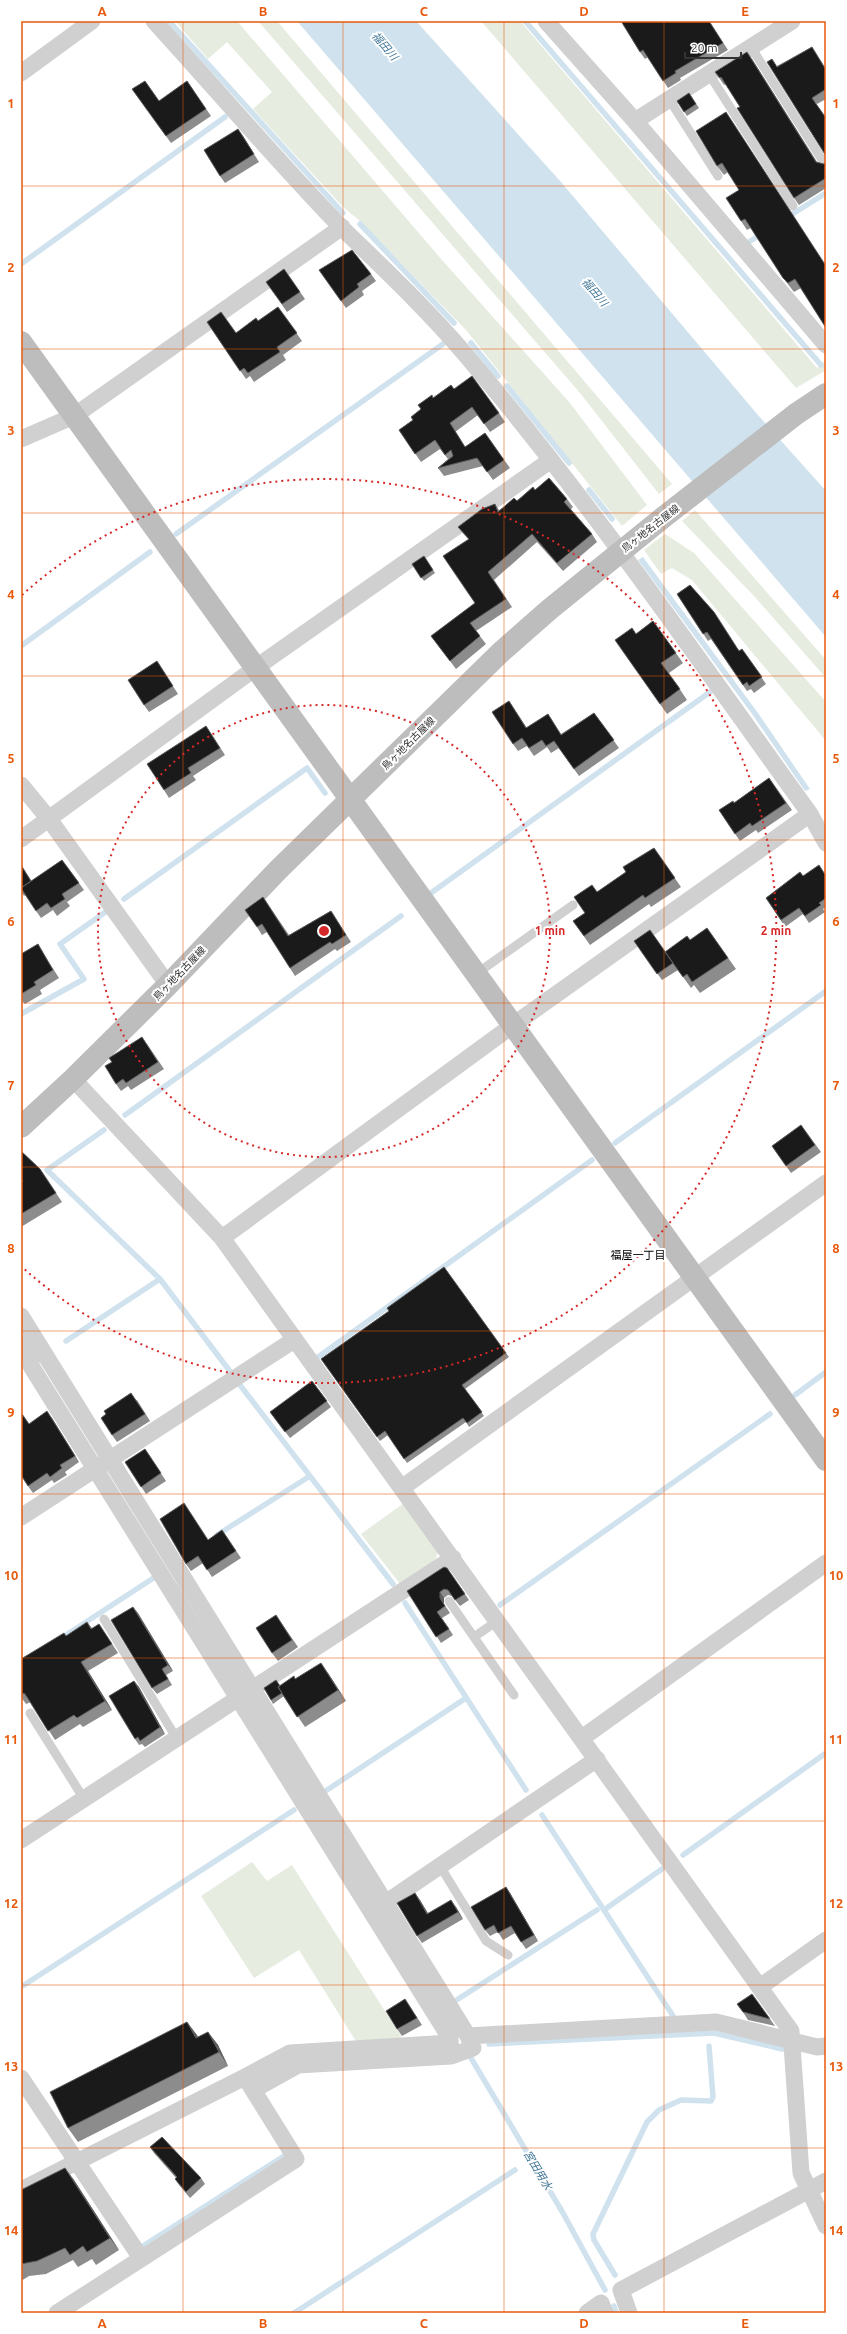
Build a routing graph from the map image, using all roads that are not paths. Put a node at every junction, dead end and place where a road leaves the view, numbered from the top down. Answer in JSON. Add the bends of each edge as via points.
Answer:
{"nodes":[{"id":1,"x":92,"y":21,"type":"edge"},
{"id":2,"x":154,"y":21,"type":"edge"},
{"id":3,"x":546,"y":21,"type":"edge"},
{"id":4,"x":792,"y":21,"type":"edge"},
{"id":5,"x":752,"y":47,"type":"junction"},
{"id":6,"x":21,"y":73,"type":"edge"},
{"id":7,"x":709,"y":74,"type":"junction"},
{"id":8,"x":669,"y":99,"type":"junction"},
{"id":9,"x":634,"y":121,"type":"junction"},
{"id":10,"x":826,"y":166,"type":"edge"},
{"id":11,"x":718,"y":176,"type":"edge"},
{"id":12,"x":793,"y":206,"type":"edge"},
{"id":13,"x":342,"y":227,"type":"junction"},
{"id":14,"x":21,"y":342,"type":"edge"},
{"id":15,"x":826,"y":345,"type":"edge"},
{"id":16,"x":826,"y":394,"type":"edge"},
{"id":17,"x":74,"y":416,"type":"junction"},
{"id":18,"x":21,"y":439,"type":"edge"},
{"id":19,"x":551,"y":460,"type":"junction"},
{"id":20,"x":620,"y":552,"type":"junction"},
{"id":21,"x":254,"y":669,"type":"junction"},
{"id":22,"x":21,"y":785,"type":"edge"},
{"id":23,"x":351,"y":800,"type":"junction"},
{"id":24,"x":810,"y":814,"type":"junction"},
{"id":25,"x":49,"y":819,"type":"junction"},
{"id":26,"x":21,"y":839,"type":"edge"},
{"id":27,"x":826,"y":843,"type":"edge"},
{"id":28,"x":574,"y":905,"type":"edge"},
{"id":29,"x":476,"y":974,"type":"junction"},
{"id":30,"x":168,"y":985,"type":"junction"},
{"id":31,"x":513,"y":1025,"type":"junction"},
{"id":32,"x":73,"y":1079,"type":"junction"},
{"id":33,"x":21,"y":1127,"type":"edge"},
{"id":34,"x":826,"y":1183,"type":"edge"},
{"id":35,"x":222,"y":1238,"type":"junction"},
{"id":36,"x":694,"y":1277,"type":"junction"},
{"id":37,"x":21,"y":1316,"type":"edge"},
{"id":38,"x":294,"y":1340,"type":"junction"},
{"id":39,"x":21,"y":1344,"type":"edge"},
{"id":40,"x":110,"y":1459,"type":"junction"},
{"id":41,"x":826,"y":1460,"type":"edge"},
{"id":42,"x":95,"y":1469,"type":"junction"},
{"id":43,"x":403,"y":1487,"type":"junction"},
{"id":44,"x":21,"y":1517,"type":"edge"},
{"id":45,"x":453,"y":1558,"type":"junction"},
{"id":46,"x":826,"y":1563,"type":"edge"},
{"id":47,"x":449,"y":1601,"type":"edge"},
{"id":48,"x":104,"y":1619,"type":"dead end"},
{"id":49,"x":498,"y":1621,"type":"junction"},
{"id":50,"x":474,"y":1637,"type":"junction"},
{"id":51,"x":245,"y":1694,"type":"junction"},
{"id":52,"x":514,"y":1695,"type":"dead end"},
{"id":53,"x":30,"y":1713,"type":"edge"},
{"id":54,"x":582,"y":1738,"type":"junction"},
{"id":55,"x":177,"y":1739,"type":"junction"},
{"id":56,"x":597,"y":1759,"type":"junction"},
{"id":57,"x":84,"y":1799,"type":"junction"},
{"id":58,"x":21,"y":1840,"type":"edge"},
{"id":59,"x":440,"y":1866,"type":"junction"},
{"id":60,"x":384,"y":1904,"type":"junction"},
{"id":61,"x":826,"y":1940,"type":"edge"},
{"id":62,"x":508,"y":1955,"type":"dead end"},
{"id":63,"x":761,"y":1986,"type":"junction"},
{"id":64,"x":468,"y":2036,"type":"junction"},
{"id":65,"x":792,"y":2041,"type":"junction"},
{"id":66,"x":826,"y":2046,"type":"edge"},
{"id":67,"x":451,"y":2049,"type":"junction"},
{"id":68,"x":21,"y":2078,"type":"edge"},
{"id":69,"x":249,"y":2084,"type":"junction"},
{"id":70,"x":77,"y":2162,"type":"junction"},
{"id":71,"x":826,"y":2181,"type":"edge"},
{"id":72,"x":21,"y":2190,"type":"edge"},
{"id":73,"x":808,"y":2190,"type":"junction"},
{"id":74,"x":826,"y":2226,"type":"edge"},
{"id":75,"x":141,"y":2258,"type":"junction"},
{"id":76,"x":621,"y":2290,"type":"junction"},
{"id":77,"x":603,"y":2308,"type":"edge"},
{"id":78,"x":62,"y":2312,"type":"edge"},
{"id":79,"x":586,"y":2313,"type":"edge"},
{"id":80,"x":629,"y":2313,"type":"edge"}],
"edges":[{"from":1,"to":6,"type":"street"},
{"from":2,"to":13,"type":"street"},
{"from":3,"to":9,"type":"street"},
{"from":4,"to":5,"type":"street"},
{"from":5,"to":7,"type":"street"},
{"from":5,"to":10,"type":"lane"},
{"from":7,"to":8,"type":"street"},
{"from":7,"to":12,"type":"lane"},
{"from":8,"to":9,"type":"street"},
{"from":8,"to":11,"type":"lane"},
{"from":9,"to":15,"type":"street"},
{"from":13,"to":17,"type":"street"},
{"from":13,"to":19,"type":"street","via":[[402,285],[464,352]]},
{"from":14,"to":17,"type":"street"},
{"from":16,"to":20,"type":"street","name":"鳥ヶ地名古屋線","via":[[796,414]]},
{"from":17,"to":18,"type":"street"},
{"from":17,"to":21,"type":"street"},
{"from":19,"to":20,"type":"street"},
{"from":19,"to":21,"type":"street"},
{"from":20,"to":23,"type":"street","name":"鳥ヶ地名古屋線","via":[[500,653]]},
{"from":20,"to":24,"type":"street"},
{"from":21,"to":23,"type":"street"},
{"from":21,"to":25,"type":"street"},
{"from":22,"to":25,"type":"street"},
{"from":23,"to":29,"type":"street"},
{"from":23,"to":30,"type":"street","name":"鳥ヶ地名古屋線","via":[[278,870]]},
{"from":24,"to":27,"type":"street"},
{"from":24,"to":31,"type":"street"},
{"from":25,"to":26,"type":"street"},
{"from":25,"to":30,"type":"street"},
{"from":28,"to":29,"type":"lane"},
{"from":29,"to":31,"type":"street"},
{"from":30,"to":32,"type":"street","name":"鳥ヶ地名古屋線"},
{"from":31,"to":35,"type":"street"},
{"from":31,"to":36,"type":"street"},
{"from":32,"to":33,"type":"street","name":"鳥ヶ地名古屋線"},
{"from":32,"to":35,"type":"street"},
{"from":34,"to":36,"type":"street"},
{"from":35,"to":38,"type":"street"},
{"from":36,"to":41,"type":"street"},
{"from":36,"to":43,"type":"street"},
{"from":37,"to":40,"type":"street"},
{"from":38,"to":40,"type":"street"},
{"from":38,"to":43,"type":"street"},
{"from":39,"to":42,"type":"street","via":[[31,1360],[31,1366]]},
{"from":40,"to":42,"type":"street"},
{"from":40,"to":51,"type":"street"},
{"from":42,"to":44,"type":"street"},
{"from":42,"to":51,"type":"street"},
{"from":43,"to":45,"type":"street"},
{"from":45,"to":49,"type":"street"},
{"from":45,"to":51,"type":"street"},
{"from":46,"to":54,"type":"street"},
{"from":47,"to":50,"type":"lane"},
{"from":48,"to":55,"type":"lane"},
{"from":49,"to":50,"type":"lane"},
{"from":49,"to":54,"type":"street"},
{"from":50,"to":52,"type":"lane"},
{"from":51,"to":55,"type":"street"},
{"from":51,"to":60,"type":"street"},
{"from":51,"to":67,"type":"street","via":[[446,2032]]},
{"from":53,"to":57,"type":"lane"},
{"from":54,"to":56,"type":"street"},
{"from":55,"to":57,"type":"street"},
{"from":56,"to":59,"type":"street"},
{"from":56,"to":63,"type":"street"},
{"from":57,"to":58,"type":"street"},
{"from":59,"to":60,"type":"street"},
{"from":59,"to":62,"type":"lane","via":[[486,1941]]},
{"from":60,"to":64,"type":"street"},
{"from":61,"to":63,"type":"street"},
{"from":63,"to":65,"type":"street","via":[[791,2031]]},
{"from":64,"to":65,"type":"street","via":[[716,2022]]},
{"from":64,"to":67,"type":"street","via":[[472,2048]]},
{"from":65,"to":66,"type":"street","via":[[817,2048]]},
{"from":65,"to":73,"type":"street","via":[[801,2173]]},
{"from":67,"to":69,"type":"street","via":[[295,2059]]},
{"from":68,"to":70,"type":"street"},
{"from":69,"to":70,"type":"street"},
{"from":69,"to":75,"type":"street","via":[[296,2159]]},
{"from":70,"to":72,"type":"street"},
{"from":70,"to":75,"type":"street"},
{"from":71,"to":73,"type":"street"},
{"from":73,"to":74,"type":"street"},
{"from":73,"to":76,"type":"street"},
{"from":75,"to":78,"type":"street"},
{"from":76,"to":77,"type":"street"},
{"from":76,"to":80,"type":"street"},
{"from":77,"to":79,"type":"street"}]}
